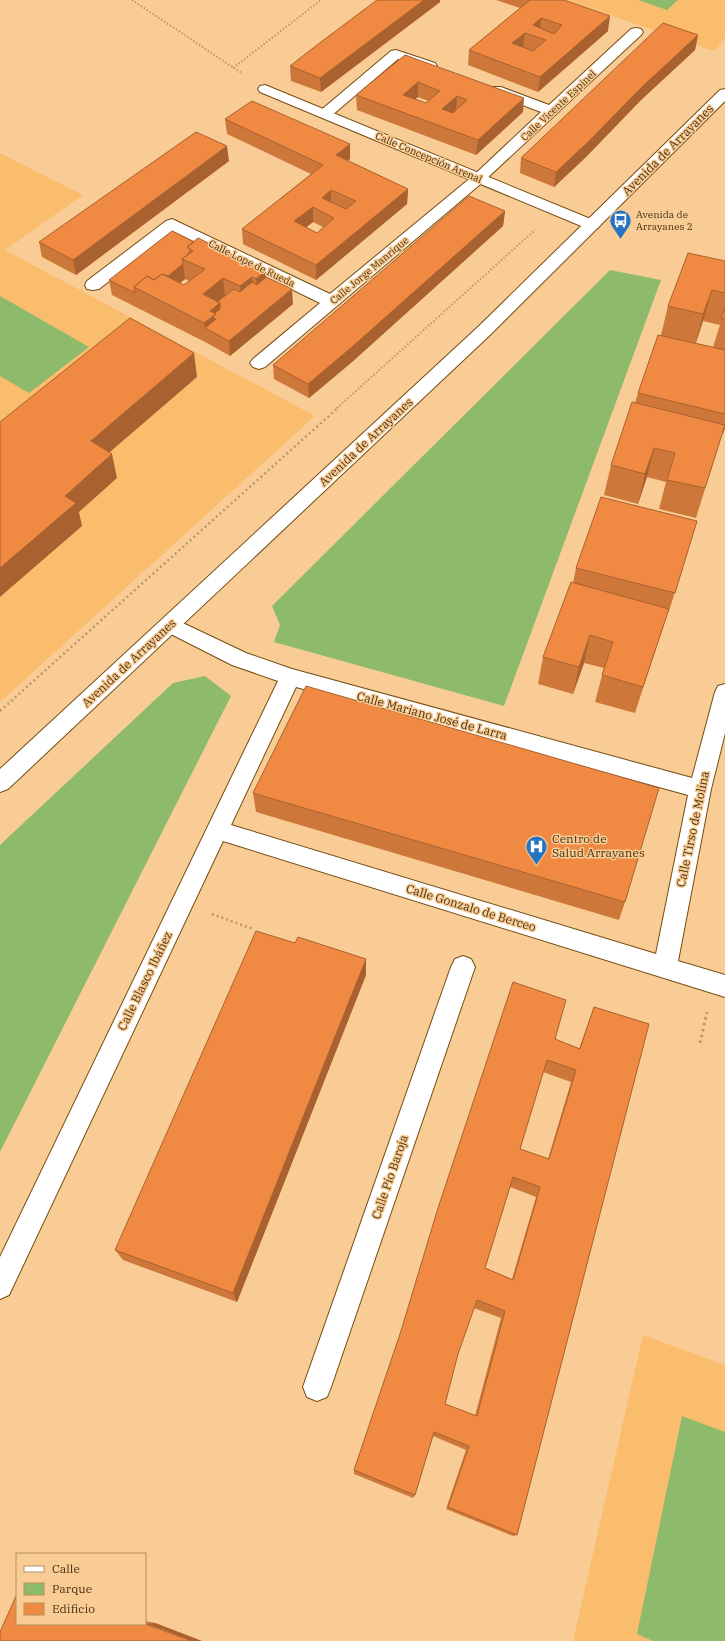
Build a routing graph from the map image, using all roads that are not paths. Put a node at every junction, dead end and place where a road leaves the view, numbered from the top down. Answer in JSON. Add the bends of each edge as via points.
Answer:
{"nodes":[{"id":1,"x":636,"y":32,"type":"dead end"},
{"id":2,"x":440,"y":70,"type":"edge"},
{"id":3,"x":485,"y":86,"type":"edge"},
{"id":4,"x":265,"y":89,"type":"road end"},
{"id":5,"x":725,"y":93,"type":"edge"},
{"id":6,"x":551,"y":111,"type":"junction"},
{"id":7,"x":325,"y":114,"type":"junction"},
{"id":8,"x":479,"y":178,"type":"junction"},
{"id":9,"x":592,"y":225,"type":"junction"},
{"id":10,"x":93,"y":285,"type":"dead end"},
{"id":11,"x":332,"y":302,"type":"junction"},
{"id":12,"x":259,"y":363,"type":"dead end"},
{"id":13,"x":170,"y":625,"type":"junction"},
{"id":14,"x":290,"y":677,"type":"junction"},
{"id":15,"x":725,"y":692,"type":"edge"},
{"id":16,"x":0,"y":783,"type":"edge"},
{"id":17,"x":700,"y":789,"type":"junction"},
{"id":18,"x":217,"y":830,"type":"junction"},
{"id":19,"x":463,"y":967,"type":"dead end"},
{"id":20,"x":665,"y":968,"type":"junction"},
{"id":21,"x":725,"y":986,"type":"edge"},
{"id":22,"x":0,"y":1286,"type":"edge"},
{"id":23,"x":317,"y":1387,"type":"dead end"}],
"edges":[{"from":1,"to":6,"type":"street","name":"Calle Vicente Espinel"},
{"from":2,"to":7,"type":"street","via":[[396,54]]},
{"from":3,"to":6,"type":"street"},
{"from":4,"to":7,"type":"street","name":"Calle Concepción Arenal"},
{"from":5,"to":9,"type":"street","name":"Avenida de Arrayanes"},
{"from":6,"to":8,"type":"street","name":"Calle Vicente Espinel"},
{"from":7,"to":8,"type":"street","name":"Calle Concepción Arenal"},
{"from":8,"to":9,"type":"street","name":"Calle Concepción Arenal"},
{"from":8,"to":11,"type":"street","name":"Calle Jorge Manrique"},
{"from":9,"to":13,"type":"street","name":"Avenida de Arrayanes","via":[[480,336]]},
{"from":10,"to":11,"type":"street","name":"Calle Lope de Rueda","via":[[172,224]]},
{"from":11,"to":12,"type":"street","name":"Calle Jorge Manrique"},
{"from":13,"to":14,"type":"street","name":"Calle Mariano José de Larra","via":[[239,659]]},
{"from":13,"to":16,"type":"street","name":"Avenida de Arrayanes"},
{"from":14,"to":17,"type":"street","name":"Calle Mariano José de Larra"},
{"from":14,"to":18,"type":"street","name":"Calle Blasco Ibáñez"},
{"from":15,"to":17,"type":"street","name":"Calle Tirso de Molina"},
{"from":17,"to":20,"type":"street","name":"Calle Tirso de Molina"},
{"from":18,"to":20,"type":"street","name":"Calle Gonzalo de Berceo"},
{"from":18,"to":22,"type":"street","name":"Calle Blasco Ibáñez"},
{"from":19,"to":23,"type":"street","name":"Calle Pío Baroja"},
{"from":20,"to":21,"type":"street","name":"Calle Gonzalo de Berceo"}]}
